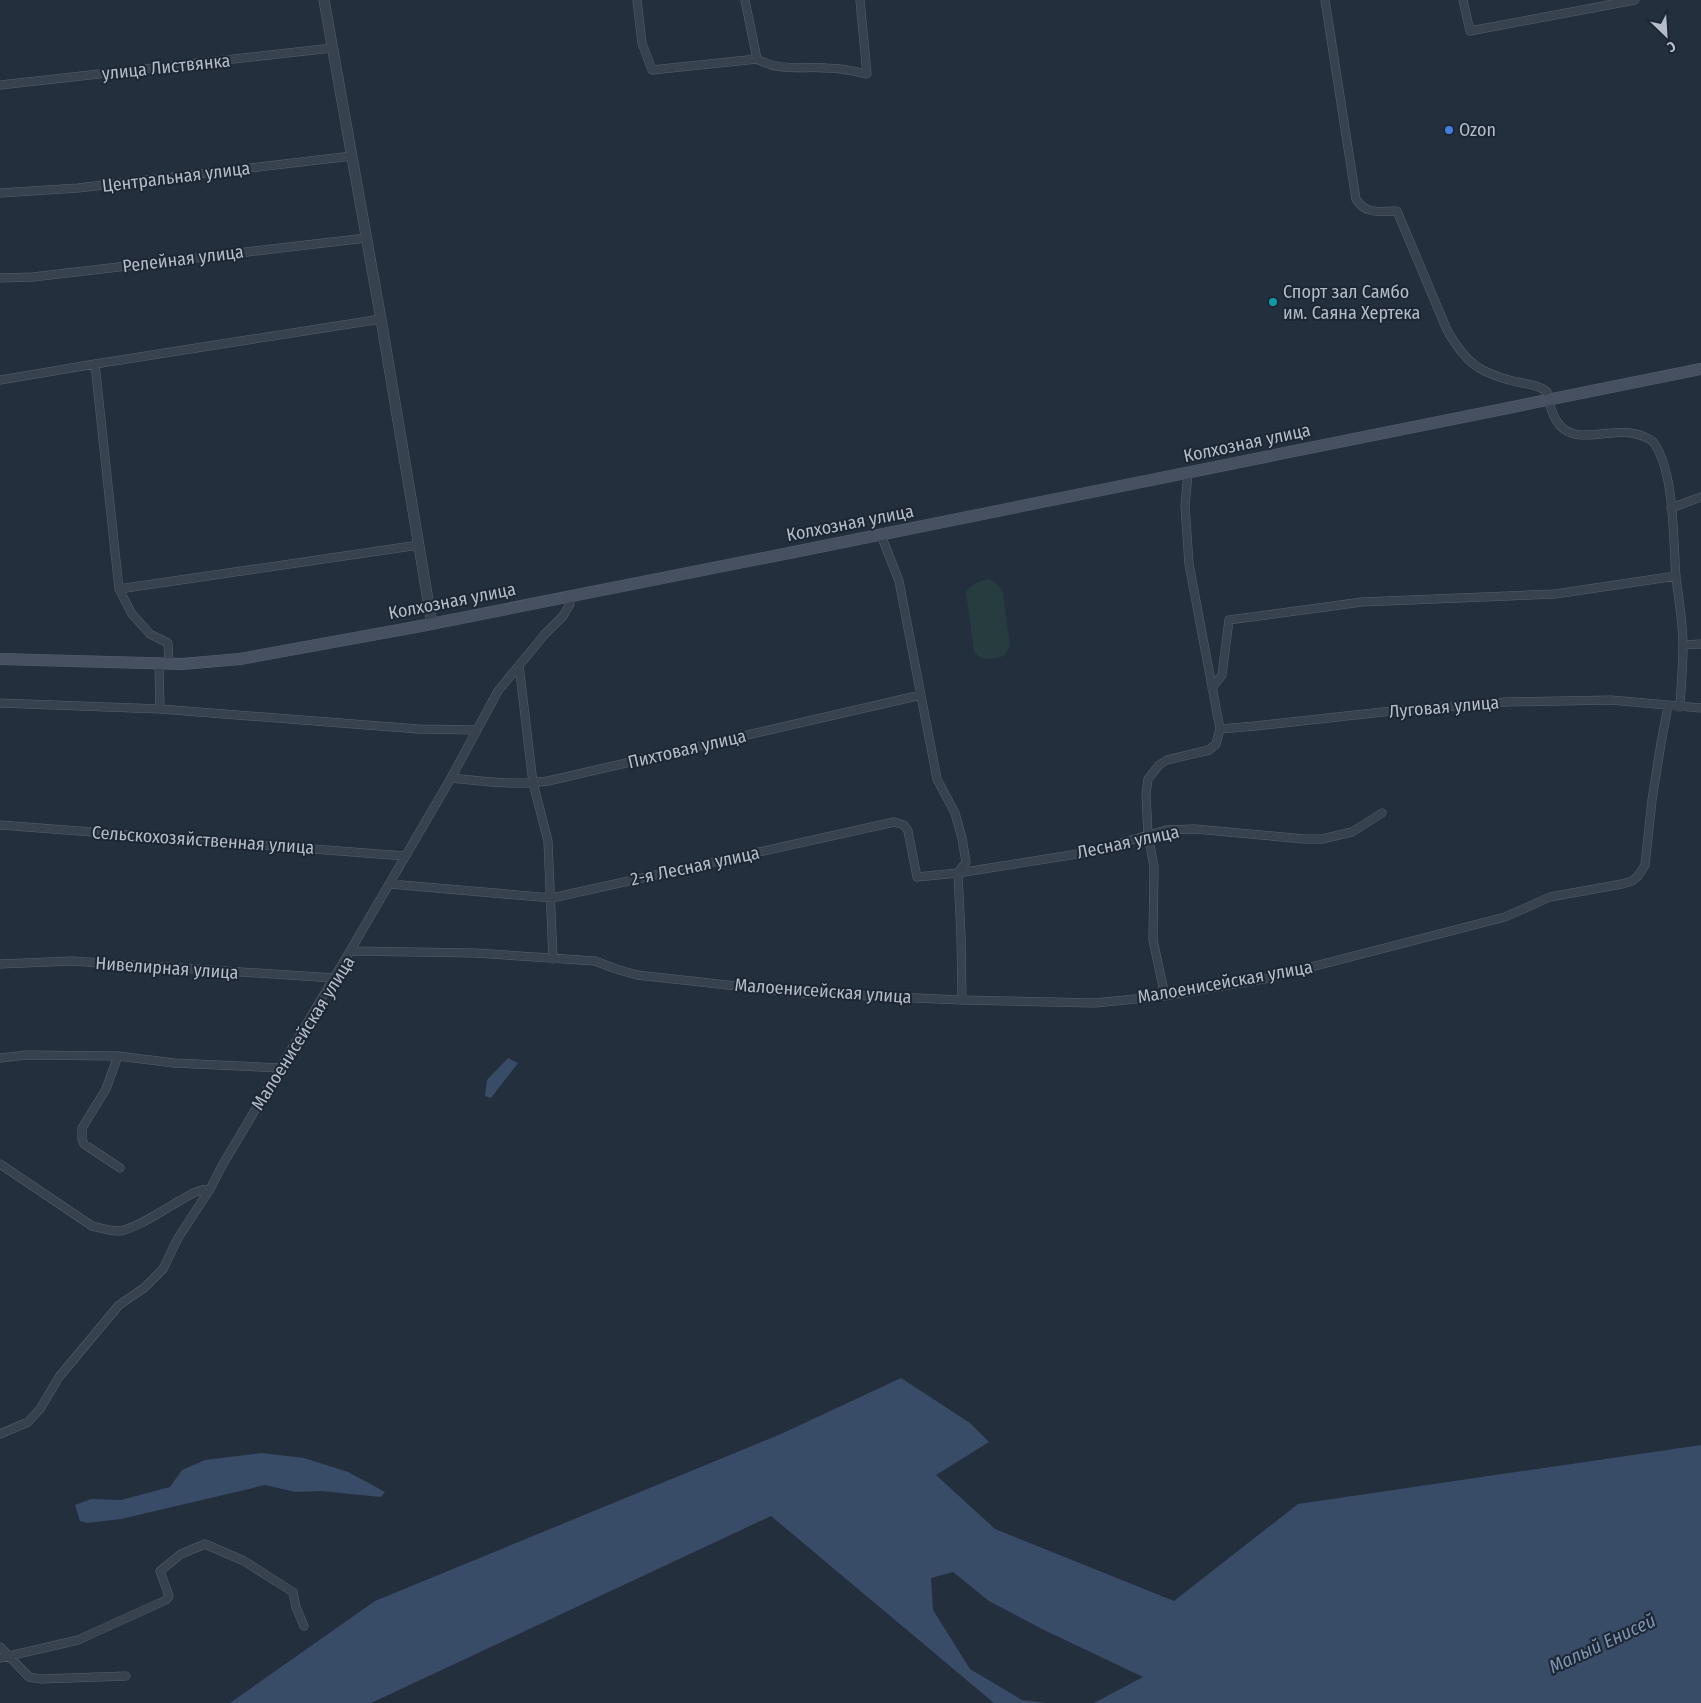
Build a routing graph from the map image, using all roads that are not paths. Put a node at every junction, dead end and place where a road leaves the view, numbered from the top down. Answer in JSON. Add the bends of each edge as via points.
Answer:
{"nodes":[{"id":1,"x":324,"y":0,"type":"edge"},
{"id":2,"x":637,"y":0,"type":"edge"},
{"id":3,"x":746,"y":0,"type":"edge"},
{"id":4,"x":860,"y":0,"type":"edge"},
{"id":5,"x":1325,"y":0,"type":"edge"},
{"id":6,"x":1463,"y":0,"type":"edge"},
{"id":7,"x":1635,"y":0,"type":"edge"},
{"id":8,"x":332,"y":48,"type":"junction"},
{"id":9,"x":757,"y":60,"type":"junction"},
{"id":10,"x":0,"y":85,"type":"edge"},
{"id":11,"x":352,"y":156,"type":"junction"},
{"id":12,"x":0,"y":193,"type":"edge"},
{"id":13,"x":366,"y":238,"type":"junction"},
{"id":14,"x":0,"y":278,"type":"edge"},
{"id":15,"x":381,"y":319,"type":"junction"},
{"id":16,"x":95,"y":364,"type":"junction"},
{"id":17,"x":1701,"y":369,"type":"edge"},
{"id":18,"x":0,"y":380,"type":"edge"},
{"id":19,"x":1548,"y":399,"type":"junction"},
{"id":20,"x":1188,"y":474,"type":"junction"},
{"id":21,"x":1701,"y":498,"type":"edge"},
{"id":22,"x":1671,"y":508,"type":"junction"},
{"id":23,"x":881,"y":535,"type":"junction"},
{"id":24,"x":419,"y":544,"type":"junction"},
{"id":25,"x":1676,"y":576,"type":"junction"},
{"id":26,"x":119,"y":589,"type":"junction"},
{"id":27,"x":570,"y":596,"type":"junction"},
{"id":28,"x":432,"y":624,"type":"junction"},
{"id":29,"x":1701,"y":644,"type":"edge"},
{"id":30,"x":1683,"y":645,"type":"junction"},
{"id":31,"x":0,"y":659,"type":"edge"},
{"id":32,"x":164,"y":664,"type":"junction"},
{"id":33,"x":519,"y":665,"type":"junction"},
{"id":34,"x":1212,"y":688,"type":"junction"},
{"id":35,"x":920,"y":695,"type":"junction"},
{"id":36,"x":0,"y":703,"type":"edge"},
{"id":37,"x":1668,"y":706,"type":"junction"},
{"id":38,"x":1680,"y":707,"type":"junction"},
{"id":39,"x":1701,"y":708,"type":"edge"},
{"id":40,"x":160,"y":709,"type":"junction"},
{"id":41,"x":1220,"y":729,"type":"junction"},
{"id":42,"x":477,"y":730,"type":"junction"},
{"id":43,"x":451,"y":778,"type":"junction"},
{"id":44,"x":533,"y":783,"type":"junction"},
{"id":45,"x":1382,"y":813,"type":"dead end"},
{"id":46,"x":0,"y":825,"type":"edge"},
{"id":47,"x":1148,"y":834,"type":"junction"},
{"id":48,"x":405,"y":856,"type":"junction"},
{"id":49,"x":958,"y":873,"type":"junction"},
{"id":50,"x":390,"y":884,"type":"junction"},
{"id":51,"x":552,"y":898,"type":"junction"},
{"id":52,"x":350,"y":951,"type":"junction"},
{"id":53,"x":553,"y":959,"type":"junction"},
{"id":54,"x":0,"y":964,"type":"edge"},
{"id":55,"x":334,"y":978,"type":"junction"},
{"id":56,"x":1165,"y":996,"type":"junction"},
{"id":57,"x":962,"y":1000,"type":"junction"},
{"id":58,"x":118,"y":1056,"type":"junction"},
{"id":59,"x":0,"y":1058,"type":"edge"},
{"id":60,"x":281,"y":1068,"type":"junction"},
{"id":61,"x":0,"y":1164,"type":"edge"},
{"id":62,"x":120,"y":1168,"type":"dead end"},
{"id":63,"x":210,"y":1189,"type":"junction"},
{"id":64,"x":0,"y":1434,"type":"edge"},
{"id":65,"x":304,"y":1626,"type":"dead end"},
{"id":66,"x":0,"y":1647,"type":"edge"},
{"id":67,"x":9,"y":1655,"type":"junction"},
{"id":68,"x":0,"y":1658,"type":"edge"},
{"id":69,"x":126,"y":1676,"type":"dead end"}],
"edges":[{"from":1,"to":8,"type":"street"},
{"from":2,"to":9,"type":"street","via":[[642,43],[652,70]]},
{"from":3,"to":9,"type":"street"},
{"from":4,"to":9,"type":"street","via":[[867,74],[828,68],[784,68]]},
{"from":5,"to":19,"type":"street","via":[[1356,199],[1369,211],[1397,211],[1447,330],[1464,356],[1477,368],[1542,387]]},
{"from":6,"to":7,"type":"street","via":[[1470,31]]},
{"from":8,"to":10,"type":"street","name":"улица Листвянка"},
{"from":8,"to":11,"type":"street"},
{"from":11,"to":12,"type":"street","name":"Центральная улица","via":[[78,188]]},
{"from":11,"to":13,"type":"street"},
{"from":13,"to":14,"type":"street","name":"Релейная улица","via":[[33,277]]},
{"from":13,"to":15,"type":"street"},
{"from":15,"to":16,"type":"street"},
{"from":15,"to":24,"type":"street"},
{"from":16,"to":18,"type":"street"},
{"from":16,"to":26,"type":"street"},
{"from":17,"to":19,"type":"main road","name":"Колхозная улица"},
{"from":19,"to":20,"type":"main road","name":"Колхозная улица"},
{"from":19,"to":22,"type":"street","via":[[1559,426],[1568,432],[1578,435],[1639,434],[1653,441],[1662,456]]},
{"from":20,"to":23,"type":"main road","name":"Колхозная улица"},
{"from":20,"to":34,"type":"street","via":[[1184,506],[1189,564]]},
{"from":21,"to":22,"type":"street"},
{"from":22,"to":25,"type":"street"},
{"from":23,"to":27,"type":"main road","name":"Колхозная улица"},
{"from":23,"to":35,"type":"street","via":[[899,581]]},
{"from":24,"to":26,"type":"street"},
{"from":24,"to":28,"type":"street"},
{"from":25,"to":30,"type":"street"},
{"from":25,"to":34,"type":"street","via":[[1555,594],[1362,602],[1229,620],[1222,675]]},
{"from":26,"to":32,"type":"street","via":[[132,614],[150,634],[168,643]]},
{"from":27,"to":28,"type":"main road","name":"Колхозная улица"},
{"from":27,"to":33,"type":"street","via":[[570,604],[563,616]]},
{"from":28,"to":32,"type":"main road","name":"Колхозная улица","via":[[240,659]]},
{"from":29,"to":30,"type":"street"},
{"from":30,"to":38,"type":"street"},
{"from":31,"to":32,"type":"main road","name":"Колхозная улица"},
{"from":32,"to":40,"type":"street"},
{"from":33,"to":42,"type":"street","via":[[498,691]]},
{"from":33,"to":44,"type":"street"},
{"from":34,"to":41,"type":"street"},
{"from":35,"to":44,"type":"street","name":"Пихтовая улица"},
{"from":35,"to":49,"type":"street","via":[[937,779],[955,813],[962,838],[966,862]]},
{"from":36,"to":40,"type":"street"},
{"from":37,"to":38,"type":"street","name":"Луговая улица"},
{"from":37,"to":41,"type":"street","name":"Луговая улица","via":[[1611,700],[1506,702]]},
{"from":37,"to":56,"type":"street","name":"Малоенисейская улица","via":[[1660,743],[1645,866],[1632,881],[1550,897],[1505,917],[1269,978]]},
{"from":38,"to":39,"type":"street","name":"Луговая улица"},
{"from":40,"to":42,"type":"street","via":[[418,729]]},
{"from":41,"to":47,"type":"street","via":[[1216,744],[1209,750],[1167,760],[1148,779]]},
{"from":42,"to":43,"type":"street"},
{"from":43,"to":44,"type":"street","name":"Пихтовая улица"},
{"from":43,"to":48,"type":"street"},
{"from":44,"to":51,"type":"street","via":[[548,841]]},
{"from":45,"to":47,"type":"street","name":"Лесная улица","via":[[1352,832],[1322,838],[1195,829]]},
{"from":46,"to":48,"type":"street","name":"Сельскохозяйственная улица"},
{"from":47,"to":49,"type":"street","name":"Лесная улица","via":[[1090,852]]},
{"from":47,"to":56,"type":"street","via":[[1154,866],[1153,940]]},
{"from":48,"to":50,"type":"street"},
{"from":49,"to":51,"type":"street","name":"2-я Лесная улица","via":[[918,877],[908,831],[894,822]]},
{"from":49,"to":57,"type":"street"},
{"from":50,"to":51,"type":"street","name":"2-я Лесная улица"},
{"from":50,"to":52,"type":"street"},
{"from":51,"to":53,"type":"street"},
{"from":52,"to":53,"type":"street","name":"Малоенисейская улица","via":[[476,953]]},
{"from":52,"to":55,"type":"street","name":"Малоенисейская улица"},
{"from":53,"to":57,"type":"street","name":"Малоенисейская улица","via":[[595,961],[637,975],[801,993]]},
{"from":54,"to":55,"type":"street","name":"Нивелирная улица","via":[[72,961]]},
{"from":55,"to":60,"type":"street","name":"Малоенисейская улица"},
{"from":56,"to":57,"type":"street","name":"Малоенисейская улица","via":[[1095,1003]]},
{"from":58,"to":59,"type":"street","via":[[26,1055]]},
{"from":58,"to":60,"type":"street"},
{"from":58,"to":62,"type":"street","via":[[106,1089],[81,1133],[84,1144]]},
{"from":60,"to":63,"type":"street","name":"Малоенисейская улица"},
{"from":61,"to":63,"type":"street","via":[[92,1226],[107,1230],[121,1231],[133,1227],[191,1194]]},
{"from":63,"to":64,"type":"street","name":"Малоенисейская улица","via":[[178,1238],[163,1269],[144,1288],[119,1305],[59,1377],[40,1409],[28,1422]]},
{"from":65,"to":67,"type":"street","via":[[293,1592],[244,1561],[205,1544],[181,1554],[160,1571],[169,1596],[166,1600],[78,1640]]},
{"from":66,"to":67,"type":"street"},
{"from":67,"to":68,"type":"street"},
{"from":67,"to":69,"type":"street","via":[[29,1677]]}]}
